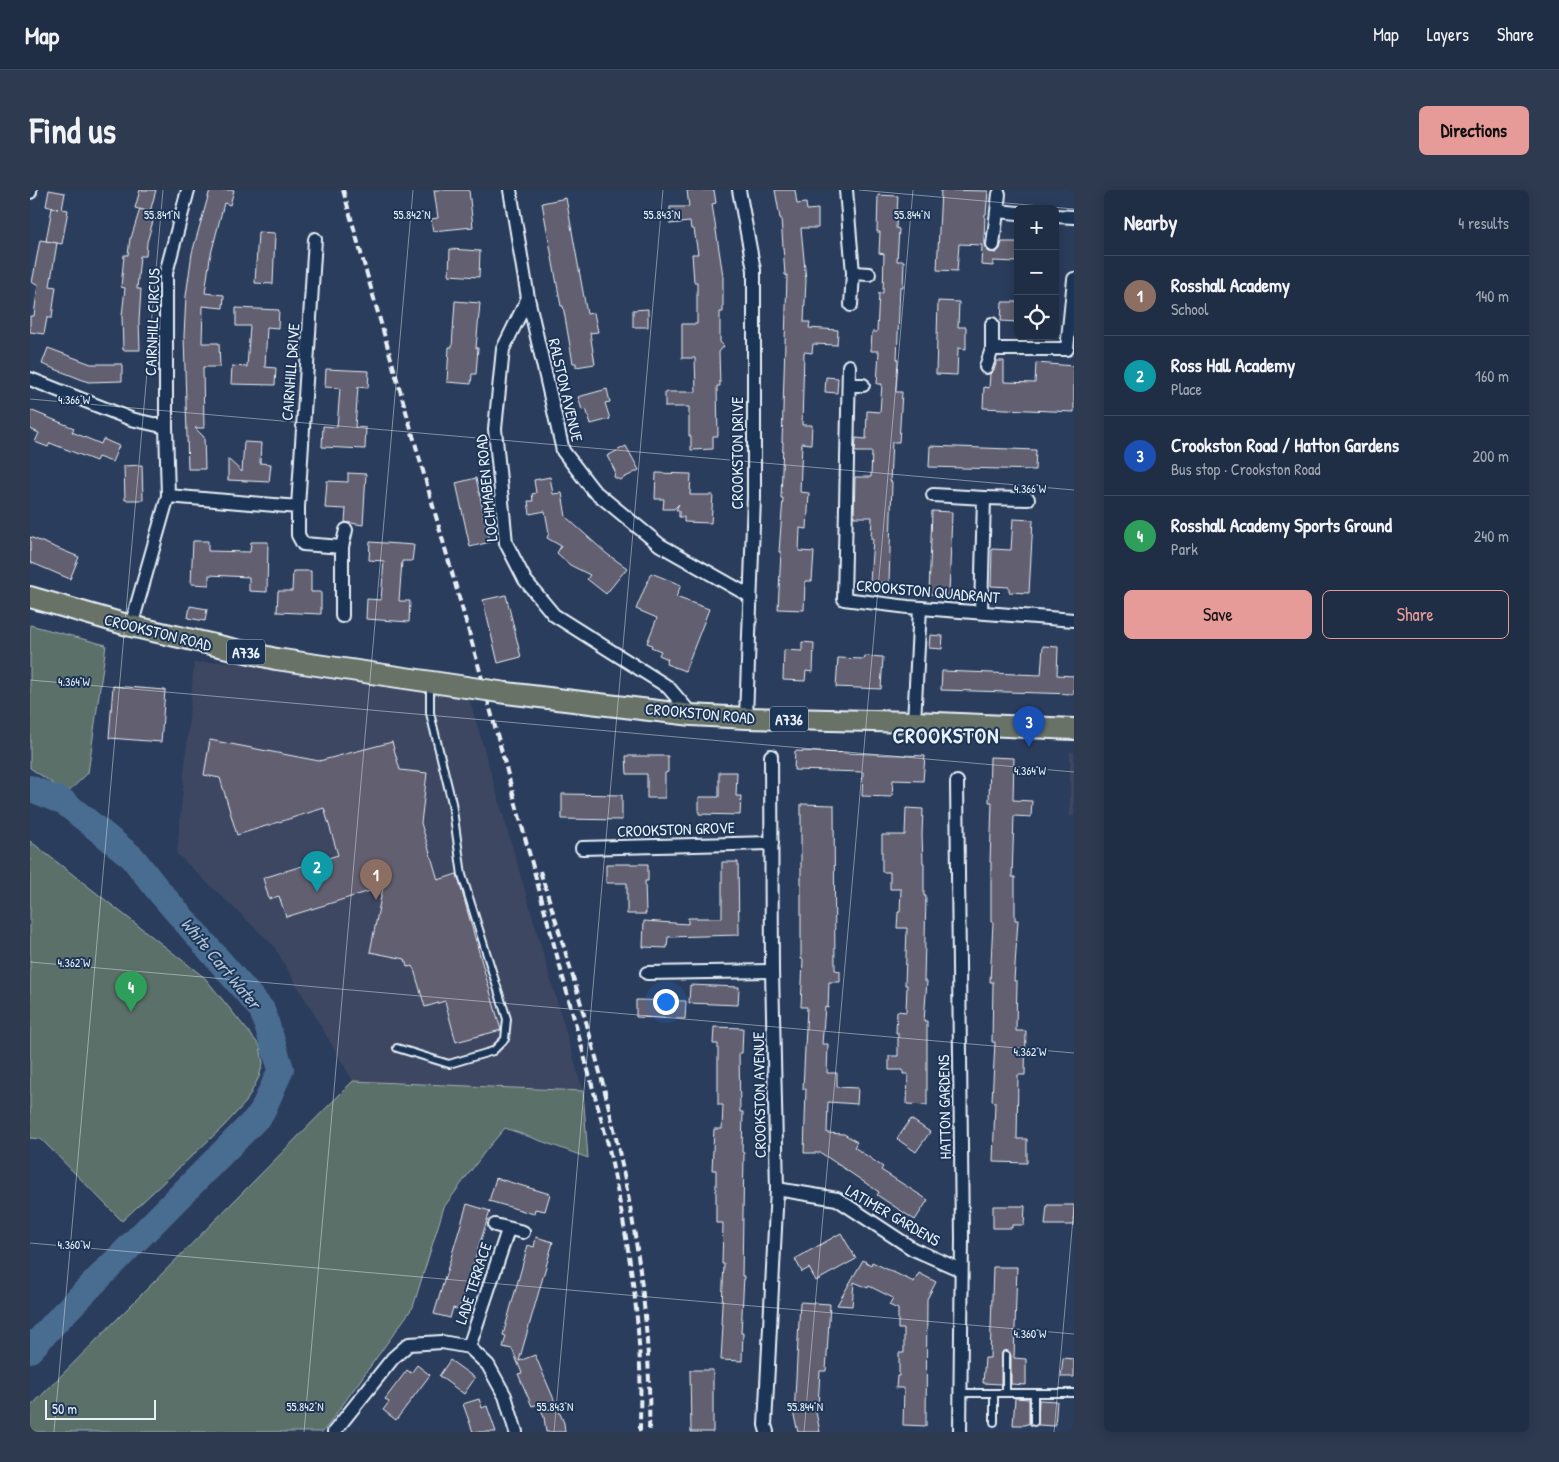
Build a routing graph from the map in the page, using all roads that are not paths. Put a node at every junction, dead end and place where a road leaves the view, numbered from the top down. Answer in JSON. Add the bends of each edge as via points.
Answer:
{"nodes":[{"id":1,"x":188,"y":190,"type":"edge"},
{"id":2,"x":510,"y":190,"type":"edge"},
{"id":3,"x":740,"y":190,"type":"edge"},
{"id":4,"x":846,"y":190,"type":"edge"},
{"id":5,"x":999,"y":194,"type":"dead end"},
{"id":6,"x":998,"y":211,"type":"junction"},
{"id":7,"x":1014,"y":213,"type":"edge"},
{"id":8,"x":1059,"y":216,"type":"edge"},
{"id":9,"x":1074,"y":217,"type":"edge"},
{"id":10,"x":315,"y":239,"type":"dead end"},
{"id":11,"x":993,"y":245,"type":"dead end"},
{"id":12,"x":853,"y":273,"type":"junction"},
{"id":13,"x":869,"y":274,"type":"dead end"},
{"id":14,"x":1074,"y":279,"type":"edge"},
{"id":15,"x":528,"y":298,"type":"junction"},
{"id":16,"x":851,"y":305,"type":"dead end"},
{"id":17,"x":992,"y":324,"type":"dead end"},
{"id":18,"x":992,"y":349,"type":"junction"},
{"id":19,"x":1070,"y":350,"type":"edge"},
{"id":20,"x":849,"y":366,"type":"dead end"},
{"id":21,"x":986,"y":367,"type":"dead end"},
{"id":22,"x":30,"y":379,"type":"edge"},
{"id":23,"x":849,"y":385,"type":"junction"},
{"id":24,"x":863,"y":385,"type":"dead end"},
{"id":25,"x":166,"y":427,"type":"junction"},
{"id":26,"x":168,"y":496,"type":"junction"},
{"id":27,"x":934,"y":496,"type":"dead end"},
{"id":28,"x":984,"y":498,"type":"junction"},
{"id":29,"x":1028,"y":499,"type":"dead end"},
{"id":30,"x":298,"y":507,"type":"junction"},
{"id":31,"x":346,"y":530,"type":"dead end"},
{"id":32,"x":342,"y":547,"type":"junction"},
{"id":33,"x":750,"y":596,"type":"junction"},
{"id":34,"x":30,"y":597,"type":"edge"},
{"id":35,"x":920,"y":608,"type":"junction"},
{"id":36,"x":980,"y":612,"type":"junction"},
{"id":37,"x":342,"y":616,"type":"dead end"},
{"id":38,"x":1074,"y":620,"type":"edge"},
{"id":39,"x":131,"y":626,"type":"junction"},
{"id":40,"x":430,"y":682,"type":"junction"},
{"id":41,"x":692,"y":715,"type":"junction"},
{"id":42,"x":746,"y":718,"type":"junction"},
{"id":43,"x":914,"y":722,"type":"junction"},
{"id":44,"x":1074,"y":729,"type":"edge"},
{"id":45,"x":771,"y":756,"type":"dead end"},
{"id":46,"x":957,"y":782,"type":"dead end"},
{"id":47,"x":772,"y":843,"type":"junction"},
{"id":48,"x":582,"y":848,"type":"dead end"},
{"id":49,"x":772,"y":971,"type":"junction"},
{"id":50,"x":647,"y":973,"type":"dead end"},
{"id":51,"x":397,"y":1048,"type":"dead end"},
{"id":52,"x":777,"y":1188,"type":"junction"},
{"id":53,"x":495,"y":1225,"type":"dead end"},
{"id":54,"x":508,"y":1230,"type":"junction"},
{"id":55,"x":523,"y":1232,"type":"dead end"},
{"id":56,"x":962,"y":1270,"type":"junction"},
{"id":57,"x":469,"y":1347,"type":"junction"},
{"id":58,"x":1006,"y":1355,"type":"dead end"},
{"id":59,"x":960,"y":1393,"type":"junction"},
{"id":60,"x":994,"y":1393,"type":"junction"},
{"id":61,"x":1006,"y":1393,"type":"junction"},
{"id":62,"x":1034,"y":1393,"type":"junction"},
{"id":63,"x":1074,"y":1393,"type":"edge"},
{"id":64,"x":994,"y":1422,"type":"dead end"},
{"id":65,"x":1034,"y":1422,"type":"dead end"},
{"id":66,"x":334,"y":1432,"type":"edge"},
{"id":67,"x":516,"y":1432,"type":"edge"},
{"id":68,"x":767,"y":1432,"type":"edge"},
{"id":69,"x":960,"y":1432,"type":"edge"}],
"edges":[{"from":1,"to":25,"type":"street","name":"CAIRNHILL CIRCUS","via":[[166,273]]},
{"from":2,"to":15,"type":"street","name":"RALSTON AVENUE"},
{"from":3,"to":33,"type":"street","name":"CROOKSTON DRIVE","via":[[754,270],[754,497]]},
{"from":4,"to":12,"type":"street"},
{"from":5,"to":6,"type":"street"},
{"from":6,"to":7,"type":"street"},
{"from":6,"to":11,"type":"street"},
{"from":8,"to":9,"type":"street"},
{"from":10,"to":30,"type":"street","name":"CAIRNHILL DRIVE"},
{"from":12,"to":13,"type":"street"},
{"from":12,"to":16,"type":"street"},
{"from":14,"to":19,"type":"street"},
{"from":15,"to":33,"type":"street","name":"RALSTON AVENUE","via":[[563,451],[593,490],[660,545]]},
{"from":15,"to":41,"type":"street","name":"LOCHMABEN ROAD","via":[[503,349],[495,429],[506,543],[525,580],[554,615],[668,687]]},
{"from":17,"to":18,"type":"street"},
{"from":18,"to":19,"type":"street"},
{"from":18,"to":21,"type":"street"},
{"from":20,"to":23,"type":"street","name":"CROOKSTON QUADRANT"},
{"from":22,"to":25,"type":"street","via":[[131,419]]},
{"from":23,"to":24,"type":"street"},
{"from":23,"to":35,"type":"street","name":"CROOKSTON QUADRANT","via":[[844,599]]},
{"from":25,"to":26,"type":"street","name":"CAIRNHILL CIRCUS"},
{"from":26,"to":30,"type":"street"},
{"from":26,"to":39,"type":"street","name":"CAIRNHILL CIRCUS"},
{"from":27,"to":28,"type":"street"},
{"from":28,"to":29,"type":"street"},
{"from":28,"to":36,"type":"street"},
{"from":30,"to":32,"type":"street","name":"CAIRNHILL DRIVE","via":[[298,535],[303,544]]},
{"from":31,"to":32,"type":"street"},
{"from":32,"to":37,"type":"street"},
{"from":33,"to":42,"type":"street","name":"CROOKSTON DRIVE"},
{"from":34,"to":39,"type":"main road","name":"CROOKSTON ROAD","number":"A736"},
{"from":35,"to":36,"type":"street","name":"CROOKSTON QUADRANT"},
{"from":35,"to":43,"type":"street"},
{"from":36,"to":38,"type":"street","name":"CROOKSTON QUADRANT"},
{"from":39,"to":40,"type":"main road","name":"CROOKSTON ROAD","number":"A736","via":[[276,659]]},
{"from":40,"to":41,"type":"main road","name":"CROOKSTON ROAD","number":"A736","bridge":true},
{"from":40,"to":51,"type":"lane","via":[[430,713],[452,803],[462,875],[507,1019],[505,1039],[492,1051],[449,1064]]},
{"from":41,"to":42,"type":"main road","name":"CROOKSTON ROAD","number":"A736"},
{"from":42,"to":43,"type":"main road","name":"CROOKSTON ROAD","number":"A736"},
{"from":43,"to":44,"type":"main road","name":"CROOKSTON ROAD","number":"A736"},
{"from":45,"to":47,"type":"street","name":"CROOKSTON AVENUE"},
{"from":46,"to":56,"type":"street","name":"HATTON GARDENS"},
{"from":47,"to":48,"type":"street","name":"CROOKSTON GROVE"},
{"from":47,"to":49,"type":"street","name":"CROOKSTON AVENUE"},
{"from":49,"to":50,"type":"street"},
{"from":49,"to":52,"type":"street","name":"CROOKSTON AVENUE"},
{"from":52,"to":56,"type":"street","name":"LATIMER GARDENS","via":[[837,1199],[913,1249]]},
{"from":52,"to":68,"type":"street","name":"CROOKSTON AVENUE"},
{"from":53,"to":54,"type":"street","name":"LADE TERRACE"},
{"from":54,"to":55,"type":"street","name":"LADE TERRACE"},
{"from":54,"to":57,"type":"street","name":"LADE TERRACE"},
{"from":56,"to":59,"type":"street","name":"HATTON GARDENS"},
{"from":57,"to":66,"type":"street","via":[[442,1342],[409,1344],[393,1358]]},
{"from":57,"to":67,"type":"street","via":[[488,1365],[505,1396]]},
{"from":58,"to":61,"type":"lane"},
{"from":59,"to":60,"type":"lane"},
{"from":59,"to":69,"type":"street","name":"HATTON GARDENS"},
{"from":60,"to":61,"type":"lane"},
{"from":60,"to":64,"type":"lane"},
{"from":61,"to":62,"type":"lane"},
{"from":62,"to":63,"type":"lane"},
{"from":62,"to":65,"type":"lane"}]}
